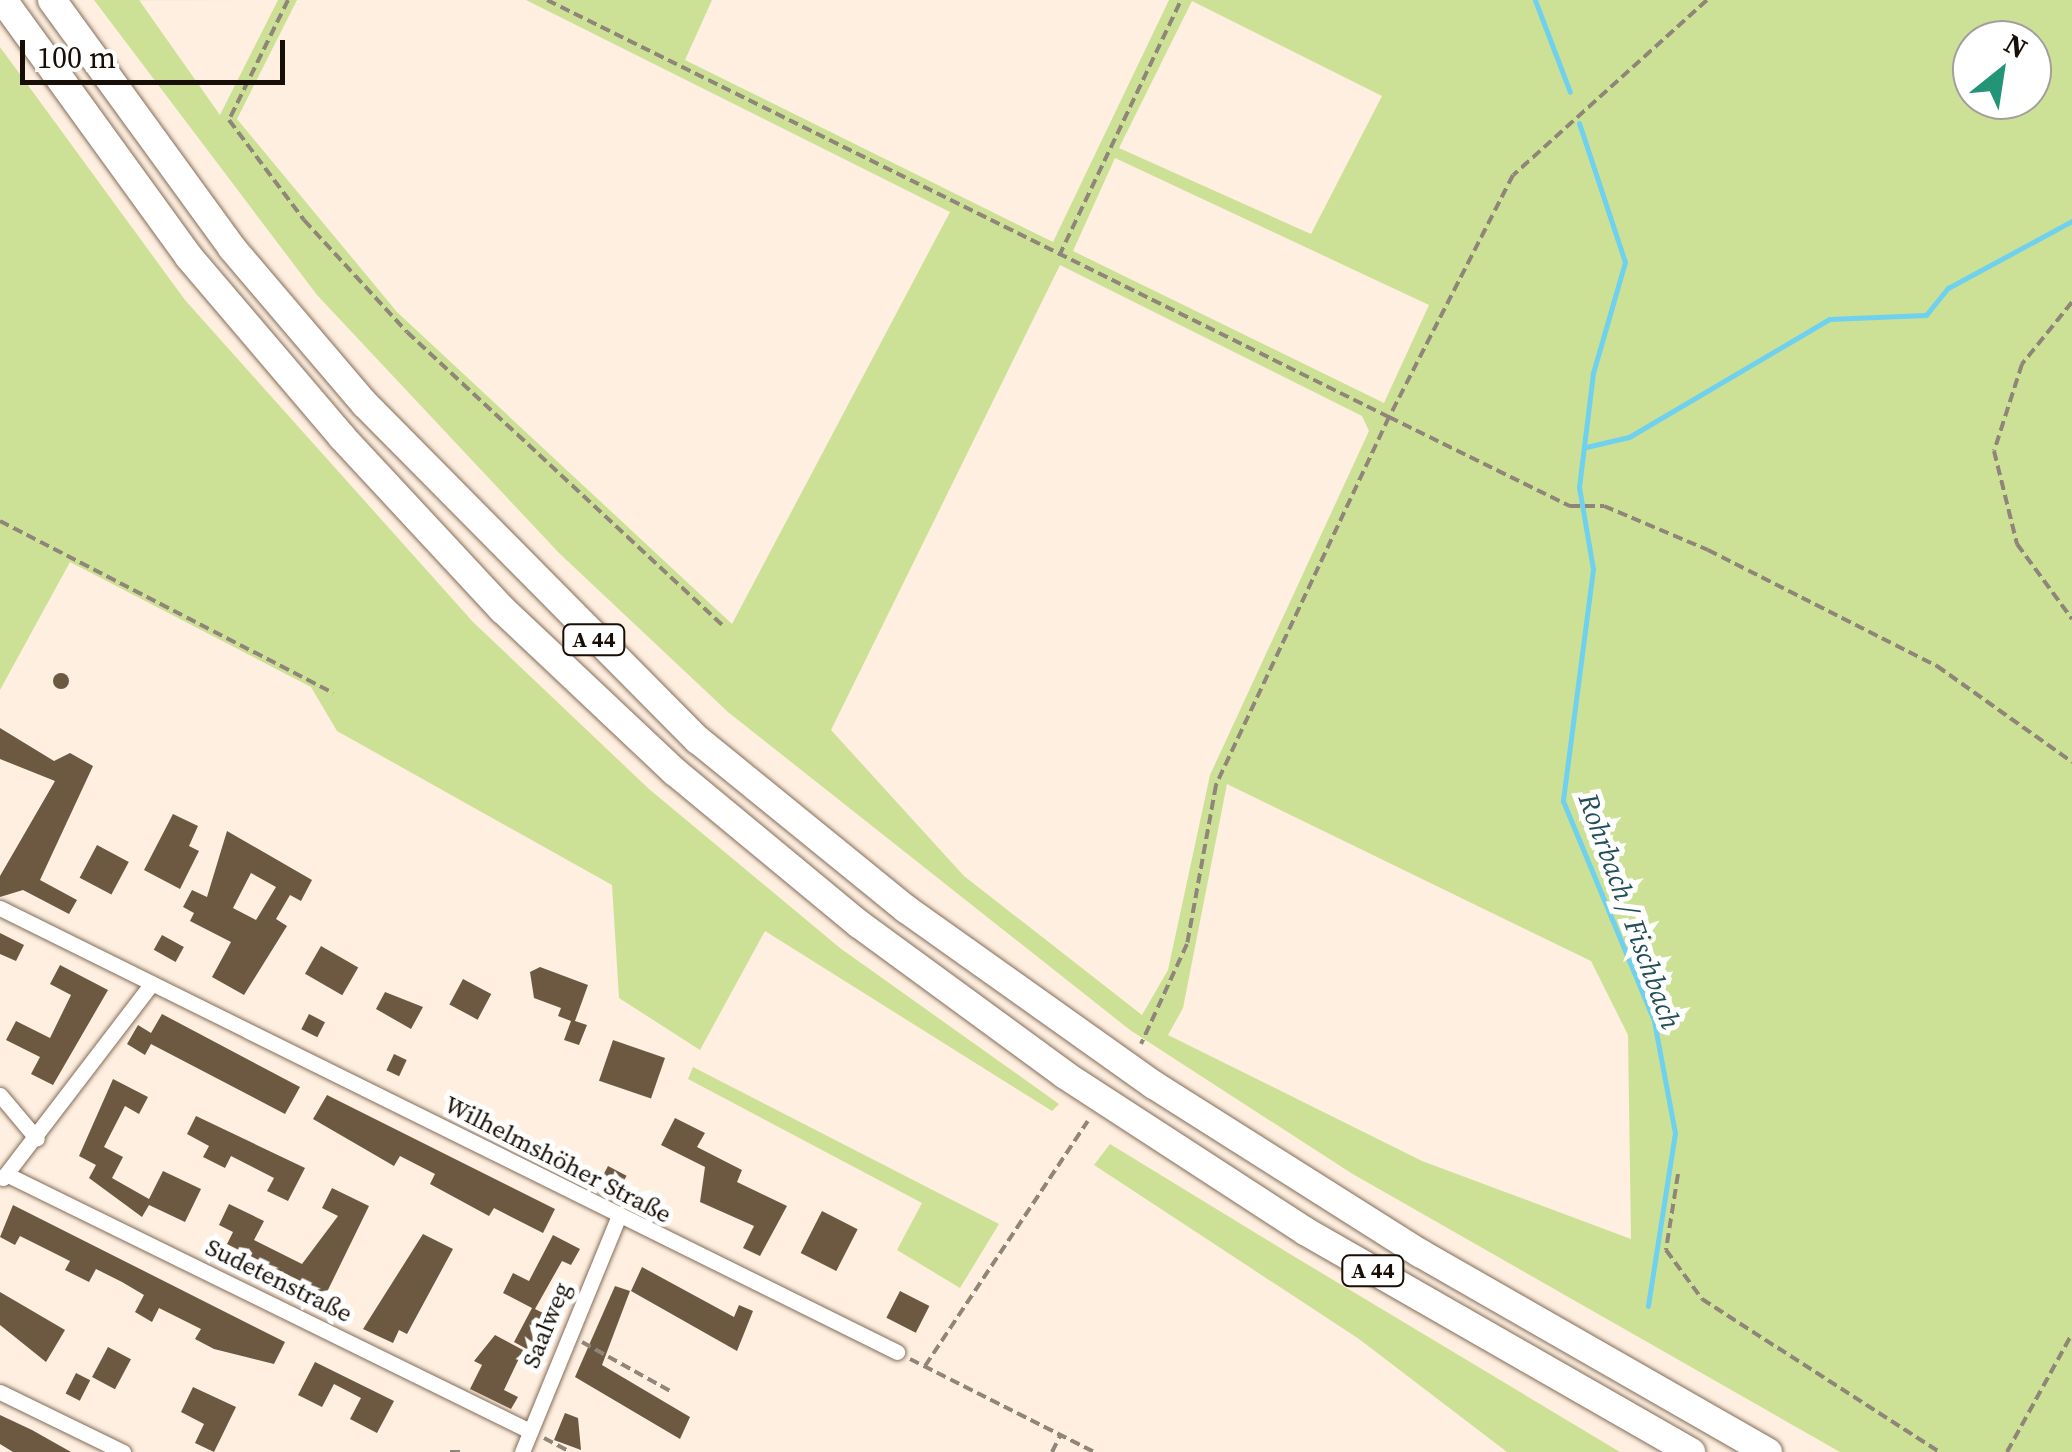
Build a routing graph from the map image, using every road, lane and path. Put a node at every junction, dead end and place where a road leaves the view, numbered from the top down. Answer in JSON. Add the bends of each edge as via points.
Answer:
{"nodes":[{"id":1,"x":3,"y":0,"type":"edge"},
{"id":2,"x":52,"y":0,"type":"edge"},
{"id":3,"x":288,"y":0,"type":"edge"},
{"id":4,"x":548,"y":0,"type":"edge"},
{"id":5,"x":1182,"y":0,"type":"edge"},
{"id":6,"x":1707,"y":0,"type":"edge"},
{"id":7,"x":1059,"y":256,"type":"junction"},
{"id":8,"x":2072,"y":302,"type":"edge"},
{"id":9,"x":1389,"y":418,"type":"junction"},
{"id":10,"x":0,"y":520,"type":"edge"},
{"id":11,"x":2072,"y":619,"type":"edge"},
{"id":12,"x":725,"y":628,"type":"dead end"},
{"id":13,"x":333,"y":693,"type":"dead end"},
{"id":14,"x":2072,"y":762,"type":"edge"},
{"id":15,"x":0,"y":908,"type":"edge"},
{"id":16,"x":152,"y":982,"type":"junction"},
{"id":17,"x":1141,"y":1044,"type":"dead end"},
{"id":18,"x":0,"y":1095,"type":"edge"},
{"id":19,"x":1088,"y":1121,"type":"dead end"},
{"id":20,"x":37,"y":1140,"type":"junction"},
{"id":21,"x":1678,"y":1174,"type":"dead end"},
{"id":22,"x":3,"y":1178,"type":"edge"},
{"id":23,"x":618,"y":1218,"type":"junction"},
{"id":24,"x":2072,"y":1334,"type":"edge"},
{"id":25,"x":569,"y":1335,"type":"junction"},
{"id":26,"x":2069,"y":1347,"type":"edge"},
{"id":27,"x":897,"y":1352,"type":"joint"},
{"id":28,"x":925,"y":1366,"type":"junction"},
{"id":29,"x":0,"y":1392,"type":"edge"},
{"id":30,"x":672,"y":1392,"type":"dead end"},
{"id":31,"x":530,"y":1431,"type":"junction"},
{"id":32,"x":1060,"y":1436,"type":"junction"},
{"id":33,"x":123,"y":1452,"type":"edge"},
{"id":34,"x":450,"y":1452,"type":"edge"},
{"id":35,"x":462,"y":1452,"type":"edge"},
{"id":36,"x":522,"y":1452,"type":"edge"},
{"id":37,"x":570,"y":1452,"type":"edge"},
{"id":38,"x":1052,"y":1452,"type":"edge"},
{"id":39,"x":1094,"y":1452,"type":"edge"},
{"id":40,"x":1691,"y":1452,"type":"edge"},
{"id":41,"x":1768,"y":1452,"type":"edge"},
{"id":42,"x":1940,"y":1452,"type":"edge"},
{"id":43,"x":2007,"y":1452,"type":"edge"}],
"edges":[{"from":1,"to":40,"type":"highway","number":"A 44","via":[[189,256],[342,437],[503,610],[675,772],[859,924],[1064,1075],[1305,1231]]},
{"from":2,"to":41,"type":"highway","number":"A 44","via":[[232,248],[364,404],[698,740],[906,909],[1154,1085],[1420,1253]]},
{"from":3,"to":12,"type":"path","via":[[229,120],[304,220],[407,332]]},
{"from":4,"to":7,"type":"path"},
{"from":5,"to":7,"type":"path"},
{"from":6,"to":9,"type":"path","via":[[1513,176]]},
{"from":7,"to":9,"type":"path"},
{"from":8,"to":11,"type":"path","via":[[2022,364],[1994,450],[2016,544]]},
{"from":9,"to":14,"type":"path","via":[[1570,506],[1604,506],[1743,568],[1936,666]]},
{"from":9,"to":17,"type":"path","via":[[1216,785],[1187,944]]},
{"from":10,"to":13,"type":"path"},
{"from":15,"to":16,"type":"street","name":"Wilhelmshöher Straße"},
{"from":16,"to":20,"type":"street"},
{"from":16,"to":23,"type":"street","name":"Wilhelmshöher Straße"},
{"from":18,"to":20,"type":"street"},
{"from":19,"to":28,"type":"path"},
{"from":20,"to":22,"type":"street"},
{"from":21,"to":42,"type":"path","via":[[1666,1250],[1702,1298]]},
{"from":22,"to":31,"type":"street","name":"Sudetenstraße"},
{"from":23,"to":25,"type":"street","name":"Saalweg"},
{"from":23,"to":27,"type":"street","name":"Wilhelmshöher Straße"},
{"from":24,"to":26,"type":"path"},
{"from":25,"to":30,"type":"path"},
{"from":25,"to":31,"type":"street","name":"Saalweg"},
{"from":26,"to":43,"type":"path"},
{"from":27,"to":28,"type":"path"},
{"from":28,"to":32,"type":"path"},
{"from":29,"to":33,"type":"street"},
{"from":31,"to":36,"type":"street","name":"Saalweg"},
{"from":31,"to":37,"type":"path"},
{"from":32,"to":38,"type":"path"},
{"from":32,"to":39,"type":"path"},
{"from":34,"to":35,"type":"path"}]}
